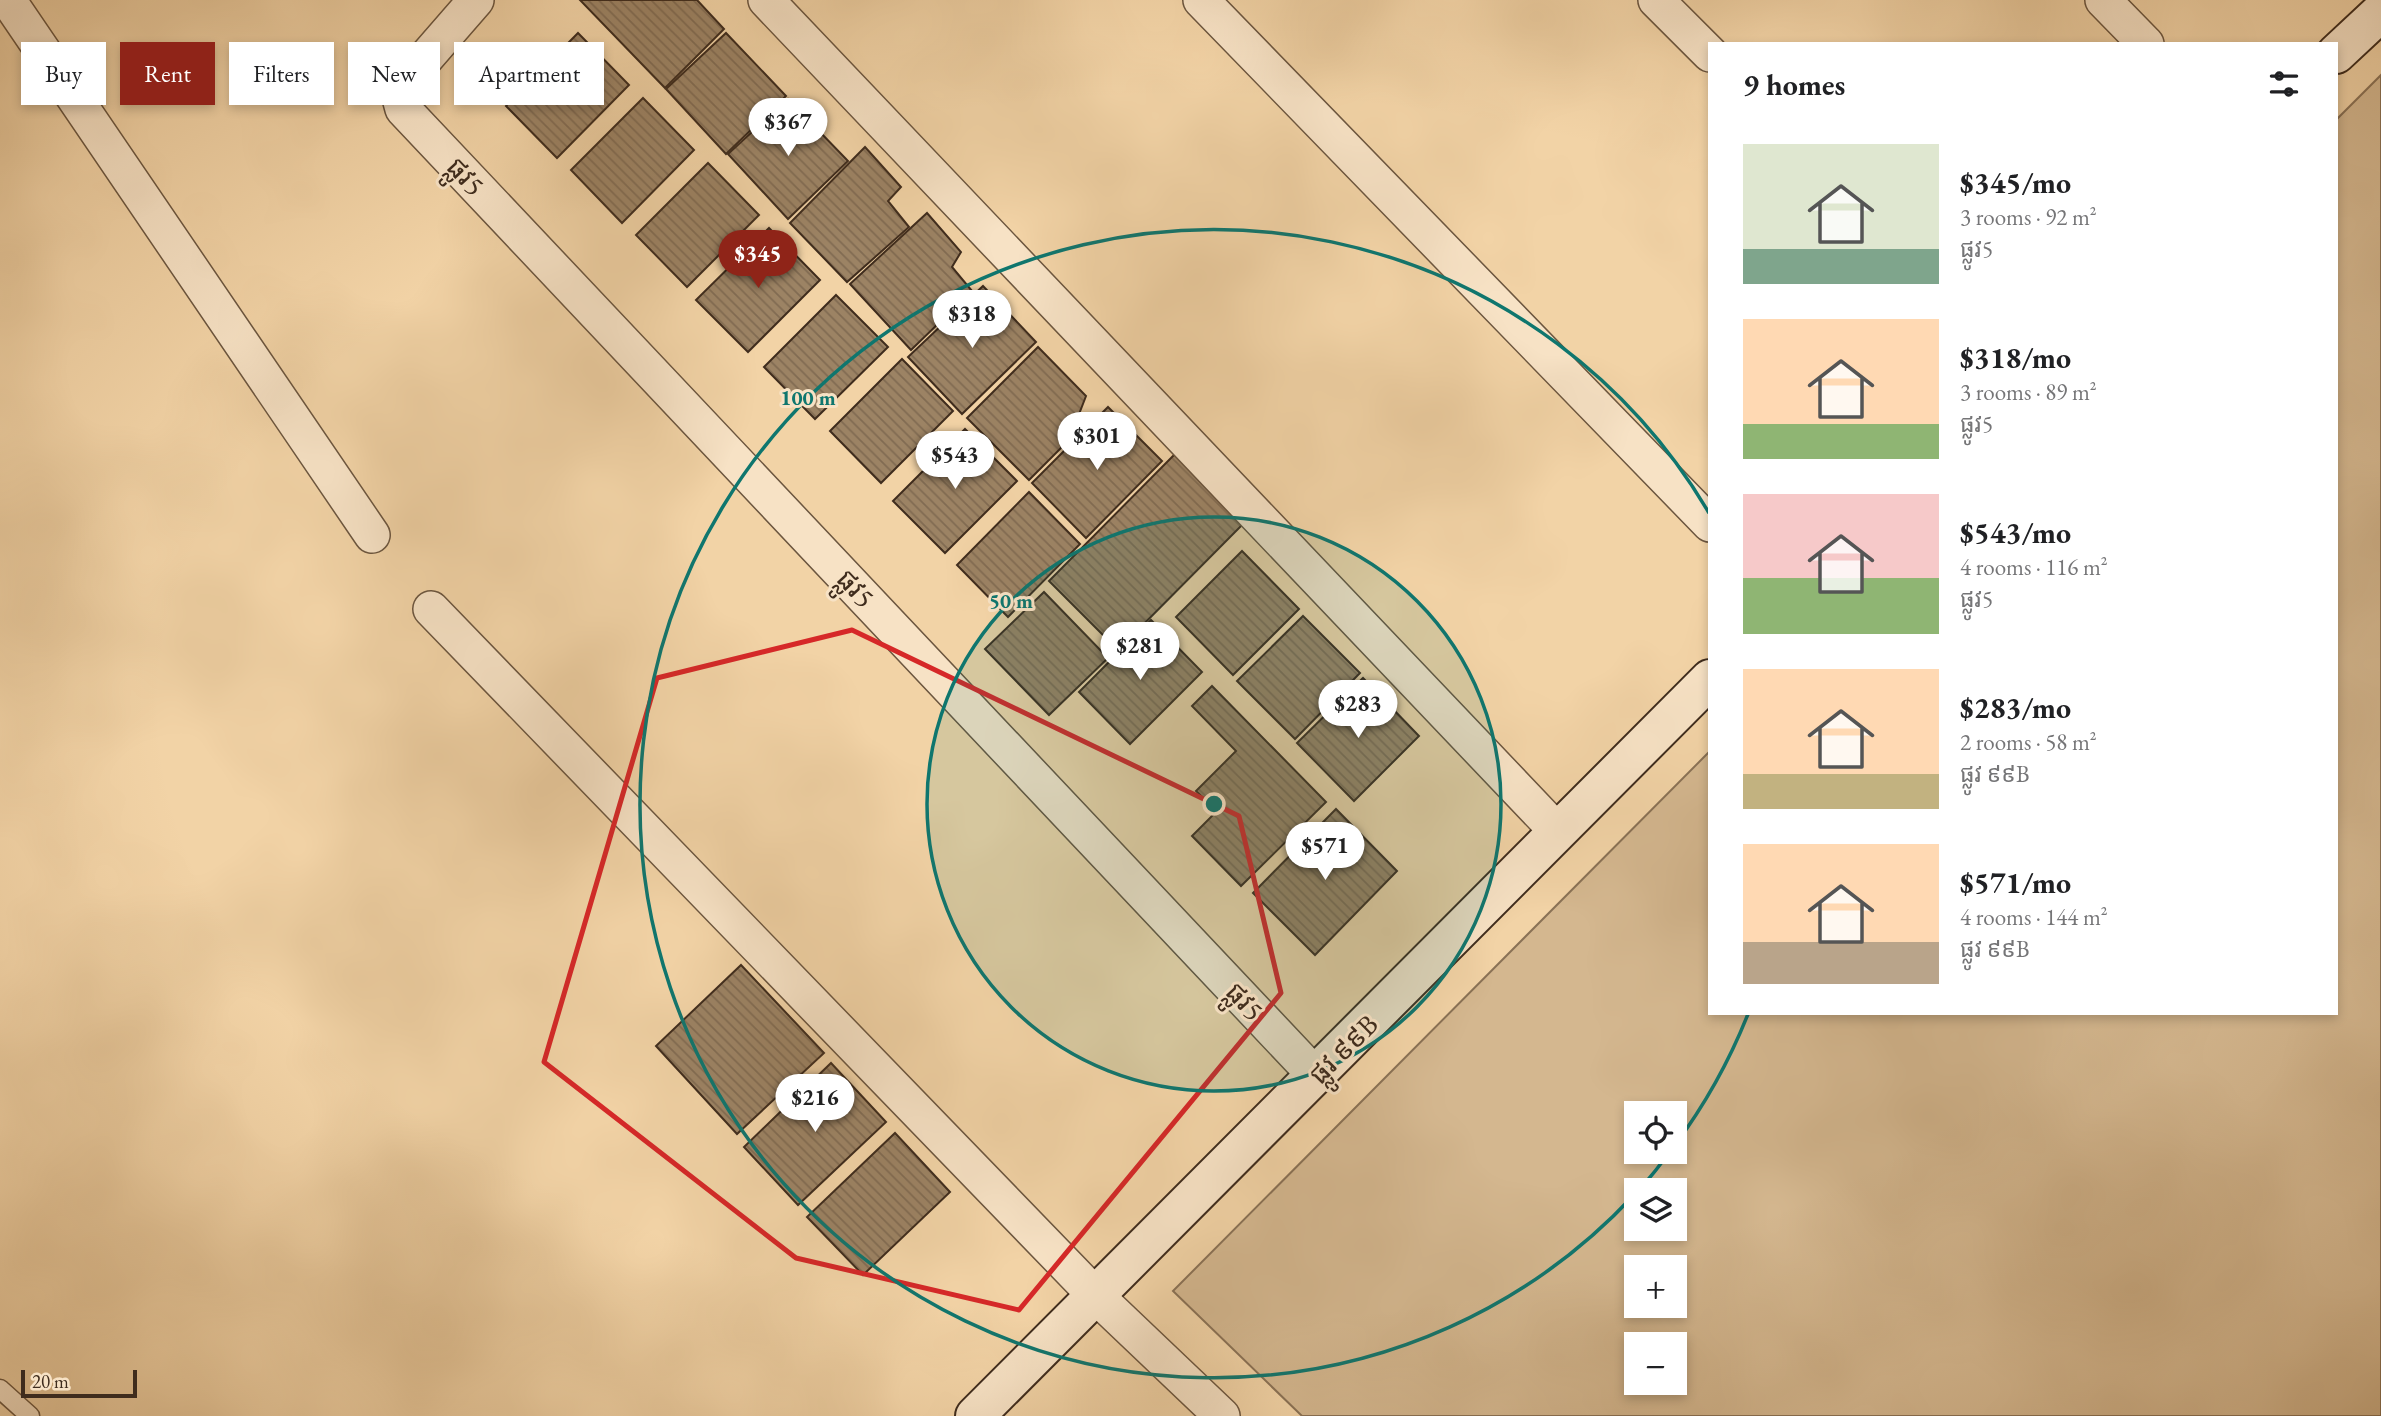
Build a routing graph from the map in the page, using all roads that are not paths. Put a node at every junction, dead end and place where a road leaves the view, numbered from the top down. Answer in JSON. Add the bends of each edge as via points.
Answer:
{"nodes":[{"id":1,"x":8,"y":0,"type":"edge"},
{"id":2,"x":476,"y":0,"type":"edge"},
{"id":3,"x":766,"y":0,"type":"edge"},
{"id":4,"x":1201,"y":0,"type":"edge"},
{"id":5,"x":1656,"y":0,"type":"edge"},
{"id":6,"x":2103,"y":0,"type":"edge"},
{"id":7,"x":2381,"y":12,"type":"edge"},
{"id":8,"x":2144,"y":42,"type":"edge"},
{"id":9,"x":1708,"y":52,"type":"edge"},
{"id":10,"x":2338,"y":52,"type":"edge"},
{"id":11,"x":1708,"y":522,"type":"edge"},
{"id":12,"x":372,"y":535,"type":"dead end"},
{"id":13,"x":431,"y":609,"type":"dead end"},
{"id":14,"x":1708,"y":681,"type":"edge"},
{"id":15,"x":1558,"y":832,"type":"junction"},
{"id":16,"x":1316,"y":1076,"type":"junction"},
{"id":17,"x":1096,"y":1296,"type":"junction"},
{"id":18,"x":0,"y":1389,"type":"edge"},
{"id":19,"x":30,"y":1416,"type":"edge"},
{"id":20,"x":975,"y":1416,"type":"edge"},
{"id":21,"x":1222,"y":1416,"type":"edge"}],
"edges":[{"from":1,"to":12,"type":"street"},
{"from":2,"to":16,"type":"street","name":"ផ្លូវ5","via":[[403,84],[403,109]]},
{"from":3,"to":15,"type":"street"},
{"from":4,"to":11,"type":"street"},
{"from":5,"to":9,"type":"street"},
{"from":6,"to":8,"type":"street"},
{"from":7,"to":10,"type":"street"},
{"from":13,"to":17,"type":"street"},
{"from":14,"to":15,"type":"street","name":"ផ្លូវ ៩៩B"},
{"from":15,"to":16,"type":"street","name":"ផ្លូវ ៩៩B"},
{"from":16,"to":17,"type":"street","name":"ផ្លូវ ៩៩B"},
{"from":17,"to":20,"type":"street","name":"ផ្លូវ ៩៩B"},
{"from":17,"to":21,"type":"street"},
{"from":18,"to":19,"type":"lane"}]}
